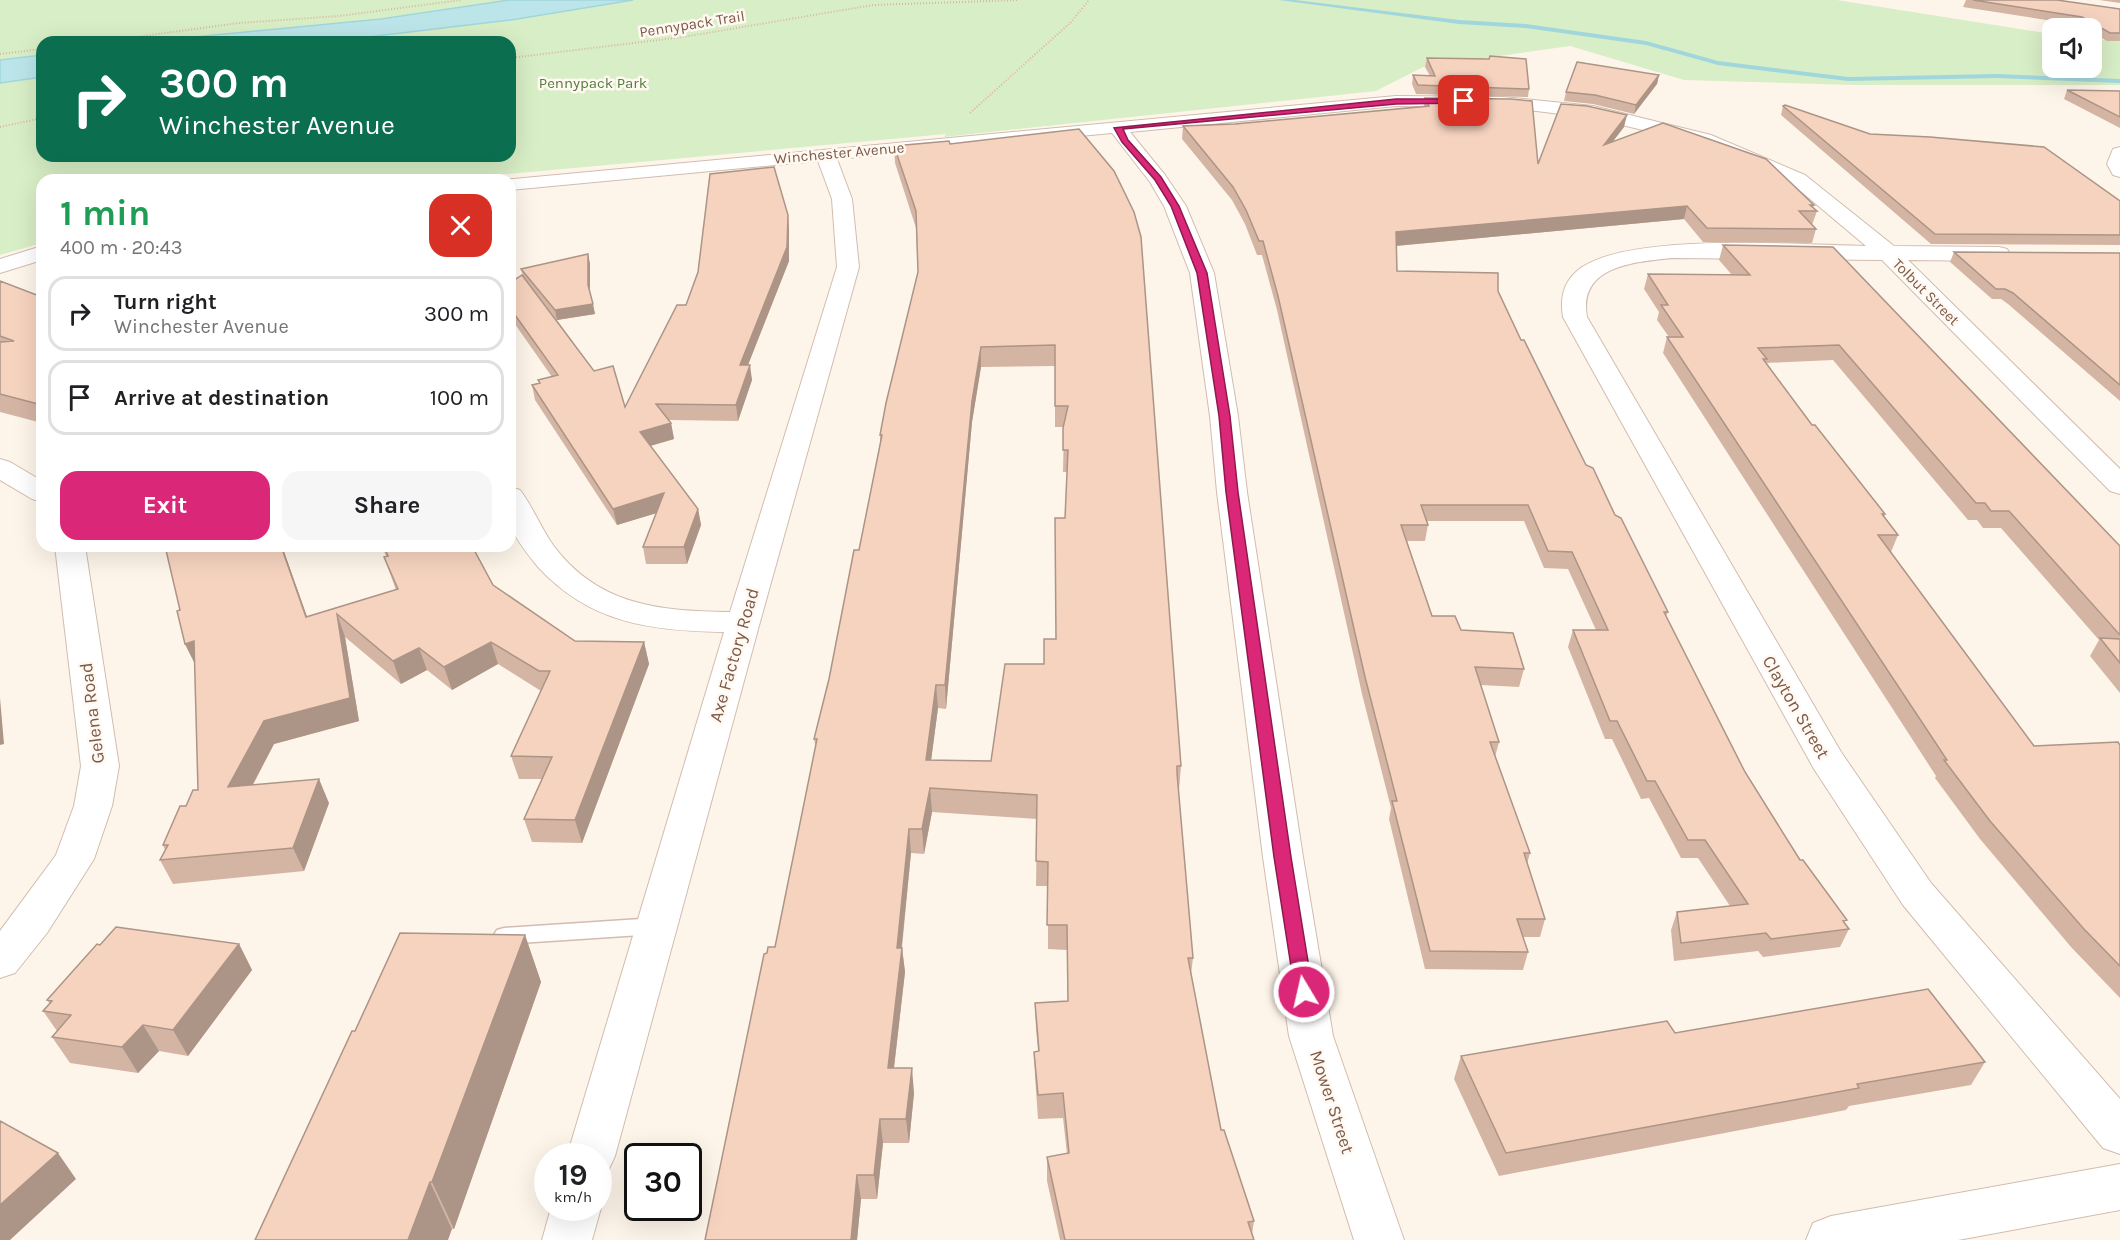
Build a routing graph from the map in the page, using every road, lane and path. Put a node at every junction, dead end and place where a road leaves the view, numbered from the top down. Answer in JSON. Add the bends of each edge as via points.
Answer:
{"nodes":[{"id":1,"x":460,"y":0,"type":"edge"},
{"id":2,"x":1019,"y":0,"type":"edge"},
{"id":3,"x":1089,"y":0,"type":"edge"},
{"id":4,"x":141,"y":36,"type":"edge"},
{"id":5,"x":36,"y":50,"type":"edge"},
{"id":6,"x":0,"y":54,"type":"edge"},
{"id":7,"x":516,"y":57,"type":"edge"},
{"id":8,"x":36,"y":119,"type":"edge"},
{"id":9,"x":0,"y":127,"type":"edge"},
{"id":10,"x":1118,"y":128,"type":"junction"},
{"id":11,"x":1704,"y":139,"type":"joint"},
{"id":12,"x":935,"y":144,"type":"junction"},
{"id":13,"x":2120,"y":153,"type":"edge"},
{"id":14,"x":824,"y":154,"type":"junction"},
{"id":15,"x":2120,"y":171,"type":"edge"},
{"id":16,"x":516,"y":183,"type":"edge"},
{"id":17,"x":1888,"y":253,"type":"junction"},
{"id":18,"x":2015,"y":254,"type":"edge"},
{"id":19,"x":36,"y":256,"type":"edge"},
{"id":20,"x":0,"y":266,"type":"edge"},
{"id":21,"x":0,"y":468,"type":"edge"},
{"id":22,"x":2120,"y":485,"type":"edge"},
{"id":23,"x":36,"y":490,"type":"edge"},
{"id":24,"x":516,"y":506,"type":"edge"},
{"id":25,"x":71,"y":552,"type":"edge"},
{"id":26,"x":743,"y":621,"type":"junction"},
{"id":27,"x":656,"y":926,"type":"junction"},
{"id":28,"x":485,"y":938,"type":"edge"},
{"id":29,"x":0,"y":961,"type":"edge"},
{"id":30,"x":2120,"y":1133,"type":"edge"},
{"id":31,"x":595,"y":1143,"type":"edge"},
{"id":32,"x":2120,"y":1187,"type":"edge"},
{"id":33,"x":572,"y":1221,"type":"edge"},
{"id":34,"x":567,"y":1240,"type":"edge"},
{"id":35,"x":1379,"y":1240,"type":"edge"},
{"id":36,"x":1831,"y":1240,"type":"edge"}],
"edges":[{"from":1,"to":4,"type":"path"},
{"from":2,"to":7,"type":"path","name":"Pennypack Trail","via":[[873,5],[683,38]]},
{"from":3,"to":12,"type":"path","via":[[1071,22]]},
{"from":5,"to":6,"type":"path"},
{"from":8,"to":9,"type":"path"},
{"from":10,"to":11,"type":"street","name":"Winchester Avenue","via":[[1396,101],[1444,100],[1560,107]]},
{"from":10,"to":12,"type":"street","name":"Winchester Avenue"},
{"from":10,"to":35,"type":"street","name":"Mower Street","via":[[1175,206],[1202,273],[1282,857],[1311,1036]]},
{"from":11,"to":17,"type":"street","name":"Tolbut Street","via":[[1798,179]]},
{"from":12,"to":14,"type":"street","name":"Winchester Avenue"},
{"from":13,"to":15,"type":"street"},
{"from":14,"to":16,"type":"street","name":"Winchester Avenue"},
{"from":14,"to":26,"type":"street","name":"Axe Factory Road","via":[[842,199],[848,267]]},
{"from":17,"to":18,"type":"street"},
{"from":17,"to":22,"type":"street","name":"Tolbut Street"},
{"from":17,"to":30,"type":"street","name":"Clayton Street","via":[[1672,251],[1626,259],[1596,270],[1578,283],[1573,300],[1575,317],[1839,779],[1917,894]]},
{"from":19,"to":20,"type":"street"},
{"from":21,"to":23,"type":"street"},
{"from":24,"to":26,"type":"street","via":[[544,554],[574,587],[610,608],[654,618]]},
{"from":25,"to":29,"type":"street","name":"Gelena Road","via":[[100,766],[93,806],[74,859]]},
{"from":26,"to":27,"type":"street","name":"Axe Factory Road"},
{"from":27,"to":28,"type":"lane"},
{"from":27,"to":31,"type":"street","name":"Axe Factory Road"},
{"from":32,"to":36,"type":"street"},
{"from":33,"to":34,"type":"street"}]}
